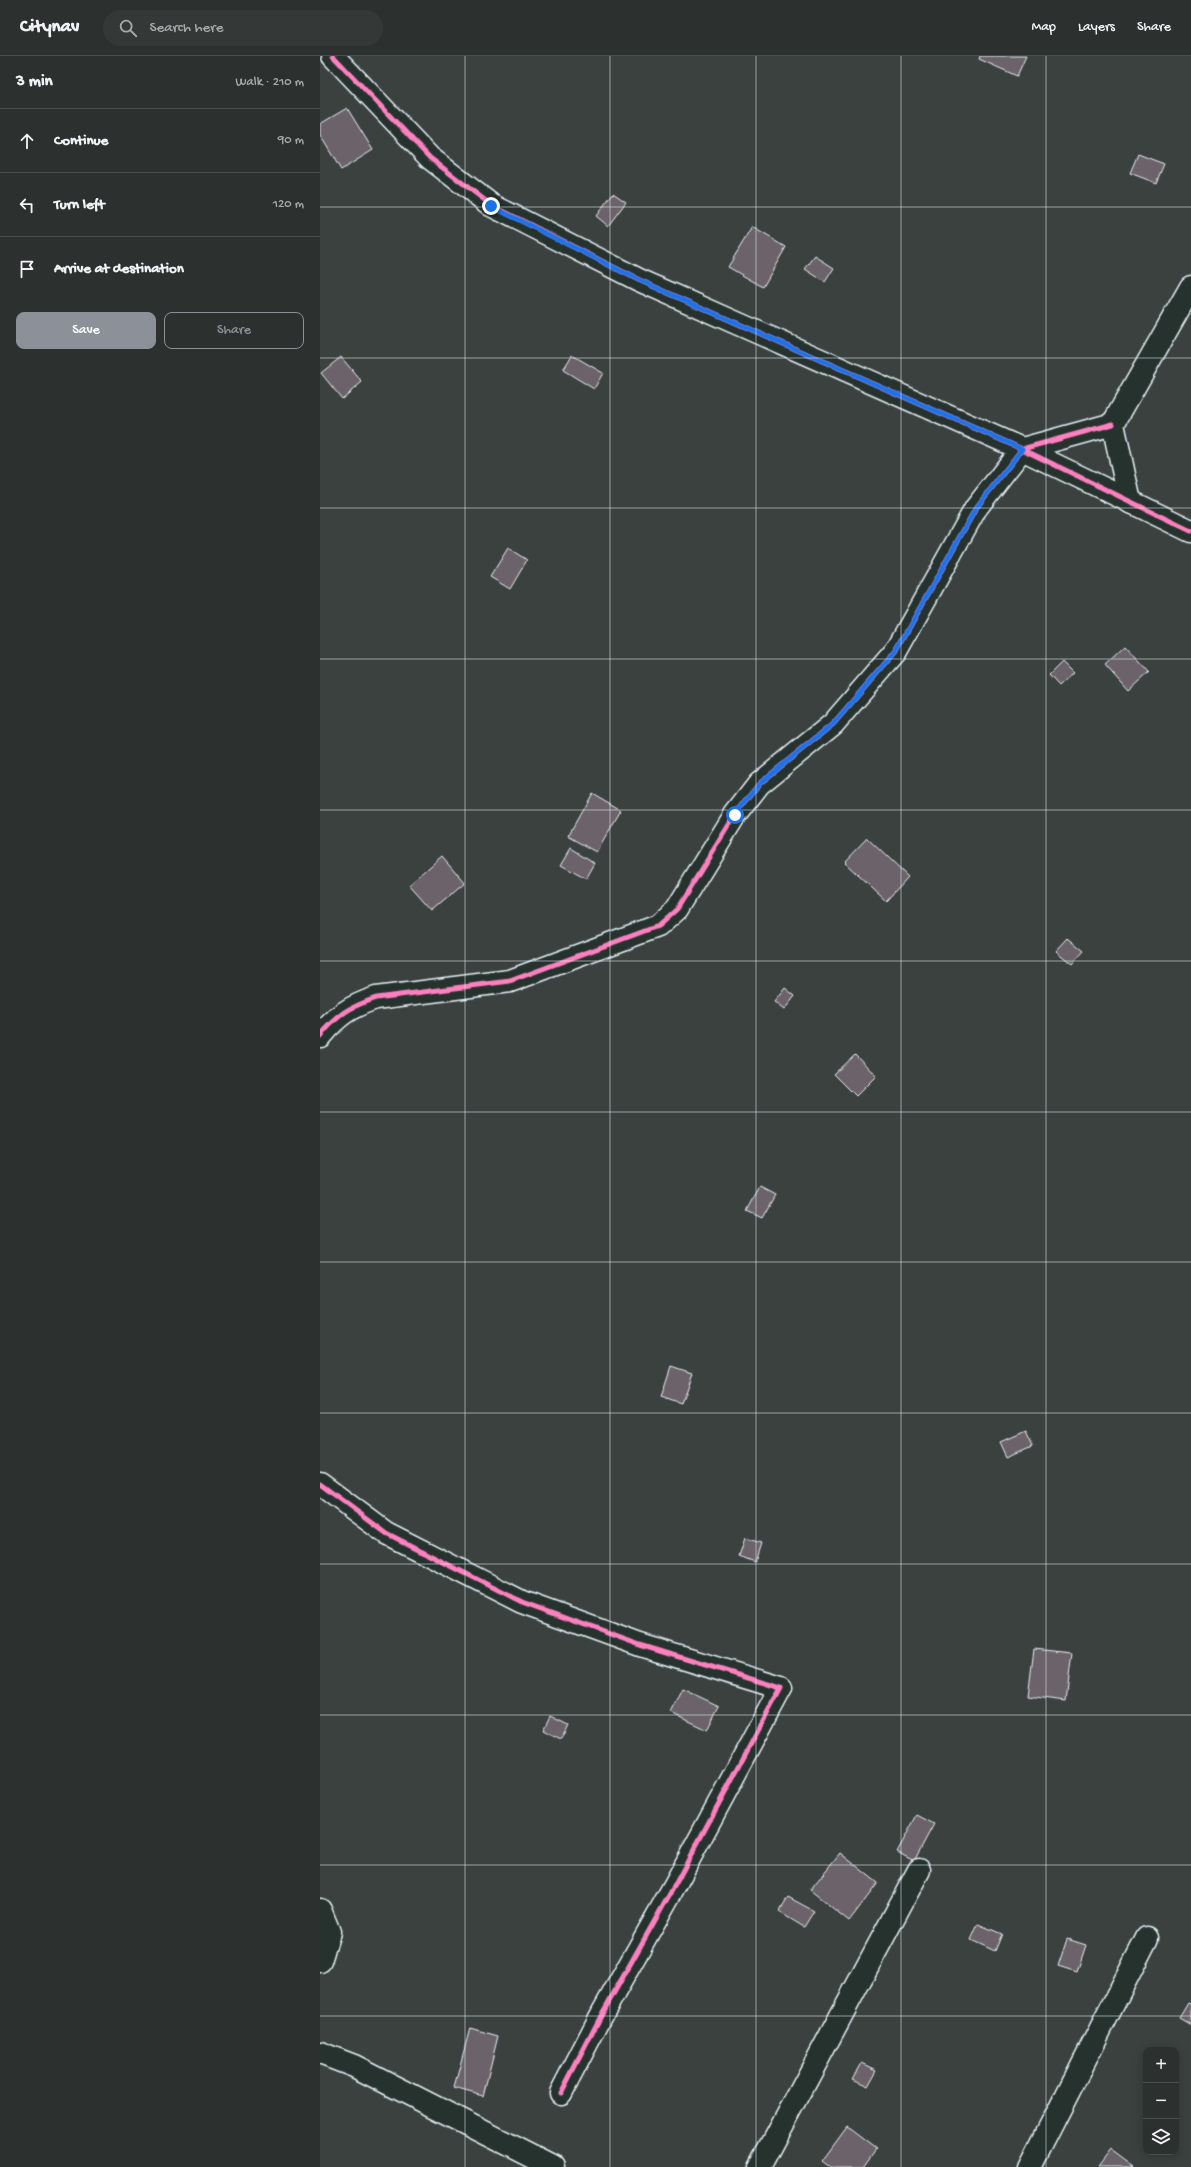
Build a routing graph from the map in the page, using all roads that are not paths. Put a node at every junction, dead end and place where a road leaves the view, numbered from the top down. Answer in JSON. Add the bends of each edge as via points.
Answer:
{"nodes":[{"id":1,"x":333,"y":56,"type":"edge"},
{"id":2,"x":1191,"y":287,"type":"edge"},
{"id":3,"x":1113,"y":424,"type":"junction"},
{"id":4,"x":1022,"y":449,"type":"junction"},
{"id":5,"x":1130,"y":502,"type":"junction"},
{"id":6,"x":1191,"y":531,"type":"edge"},
{"id":7,"x":320,"y":1036,"type":"edge"},
{"id":8,"x":320,"y":1484,"type":"edge"},
{"id":9,"x":919,"y":1870,"type":"dead end"},
{"id":10,"x":320,"y":1910,"type":"edge"},
{"id":11,"x":1147,"y":1938,"type":"dead end"},
{"id":12,"x":320,"y":1961,"type":"edge"},
{"id":13,"x":320,"y":2053,"type":"edge"},
{"id":14,"x":561,"y":2093,"type":"dead end"},
{"id":15,"x":553,"y":2167,"type":"edge"},
{"id":16,"x":760,"y":2167,"type":"edge"},
{"id":17,"x":1030,"y":2167,"type":"edge"}],
"edges":[{"from":1,"to":4,"type":"street","via":[[430,158],[491,206],[639,280]]},
{"from":2,"to":3,"type":"street"},
{"from":3,"to":4,"type":"street"},
{"from":3,"to":5,"type":"street"},
{"from":4,"to":5,"type":"street"},
{"from":4,"to":7,"type":"street","via":[[976,508],[896,651],[833,724],[759,784],[735,815],[677,909],[658,926],[510,981],[376,998],[354,1005],[338,1016]]},
{"from":5,"to":6,"type":"street"},
{"from":8,"to":14,"type":"street","via":[[386,1533],[522,1602],[640,1645],[781,1688]]},
{"from":9,"to":16,"type":"street"},
{"from":10,"to":12,"type":"street","via":[[329,1932]]},
{"from":11,"to":17,"type":"street"},
{"from":13,"to":15,"type":"street","via":[[354,2066]]}]}
